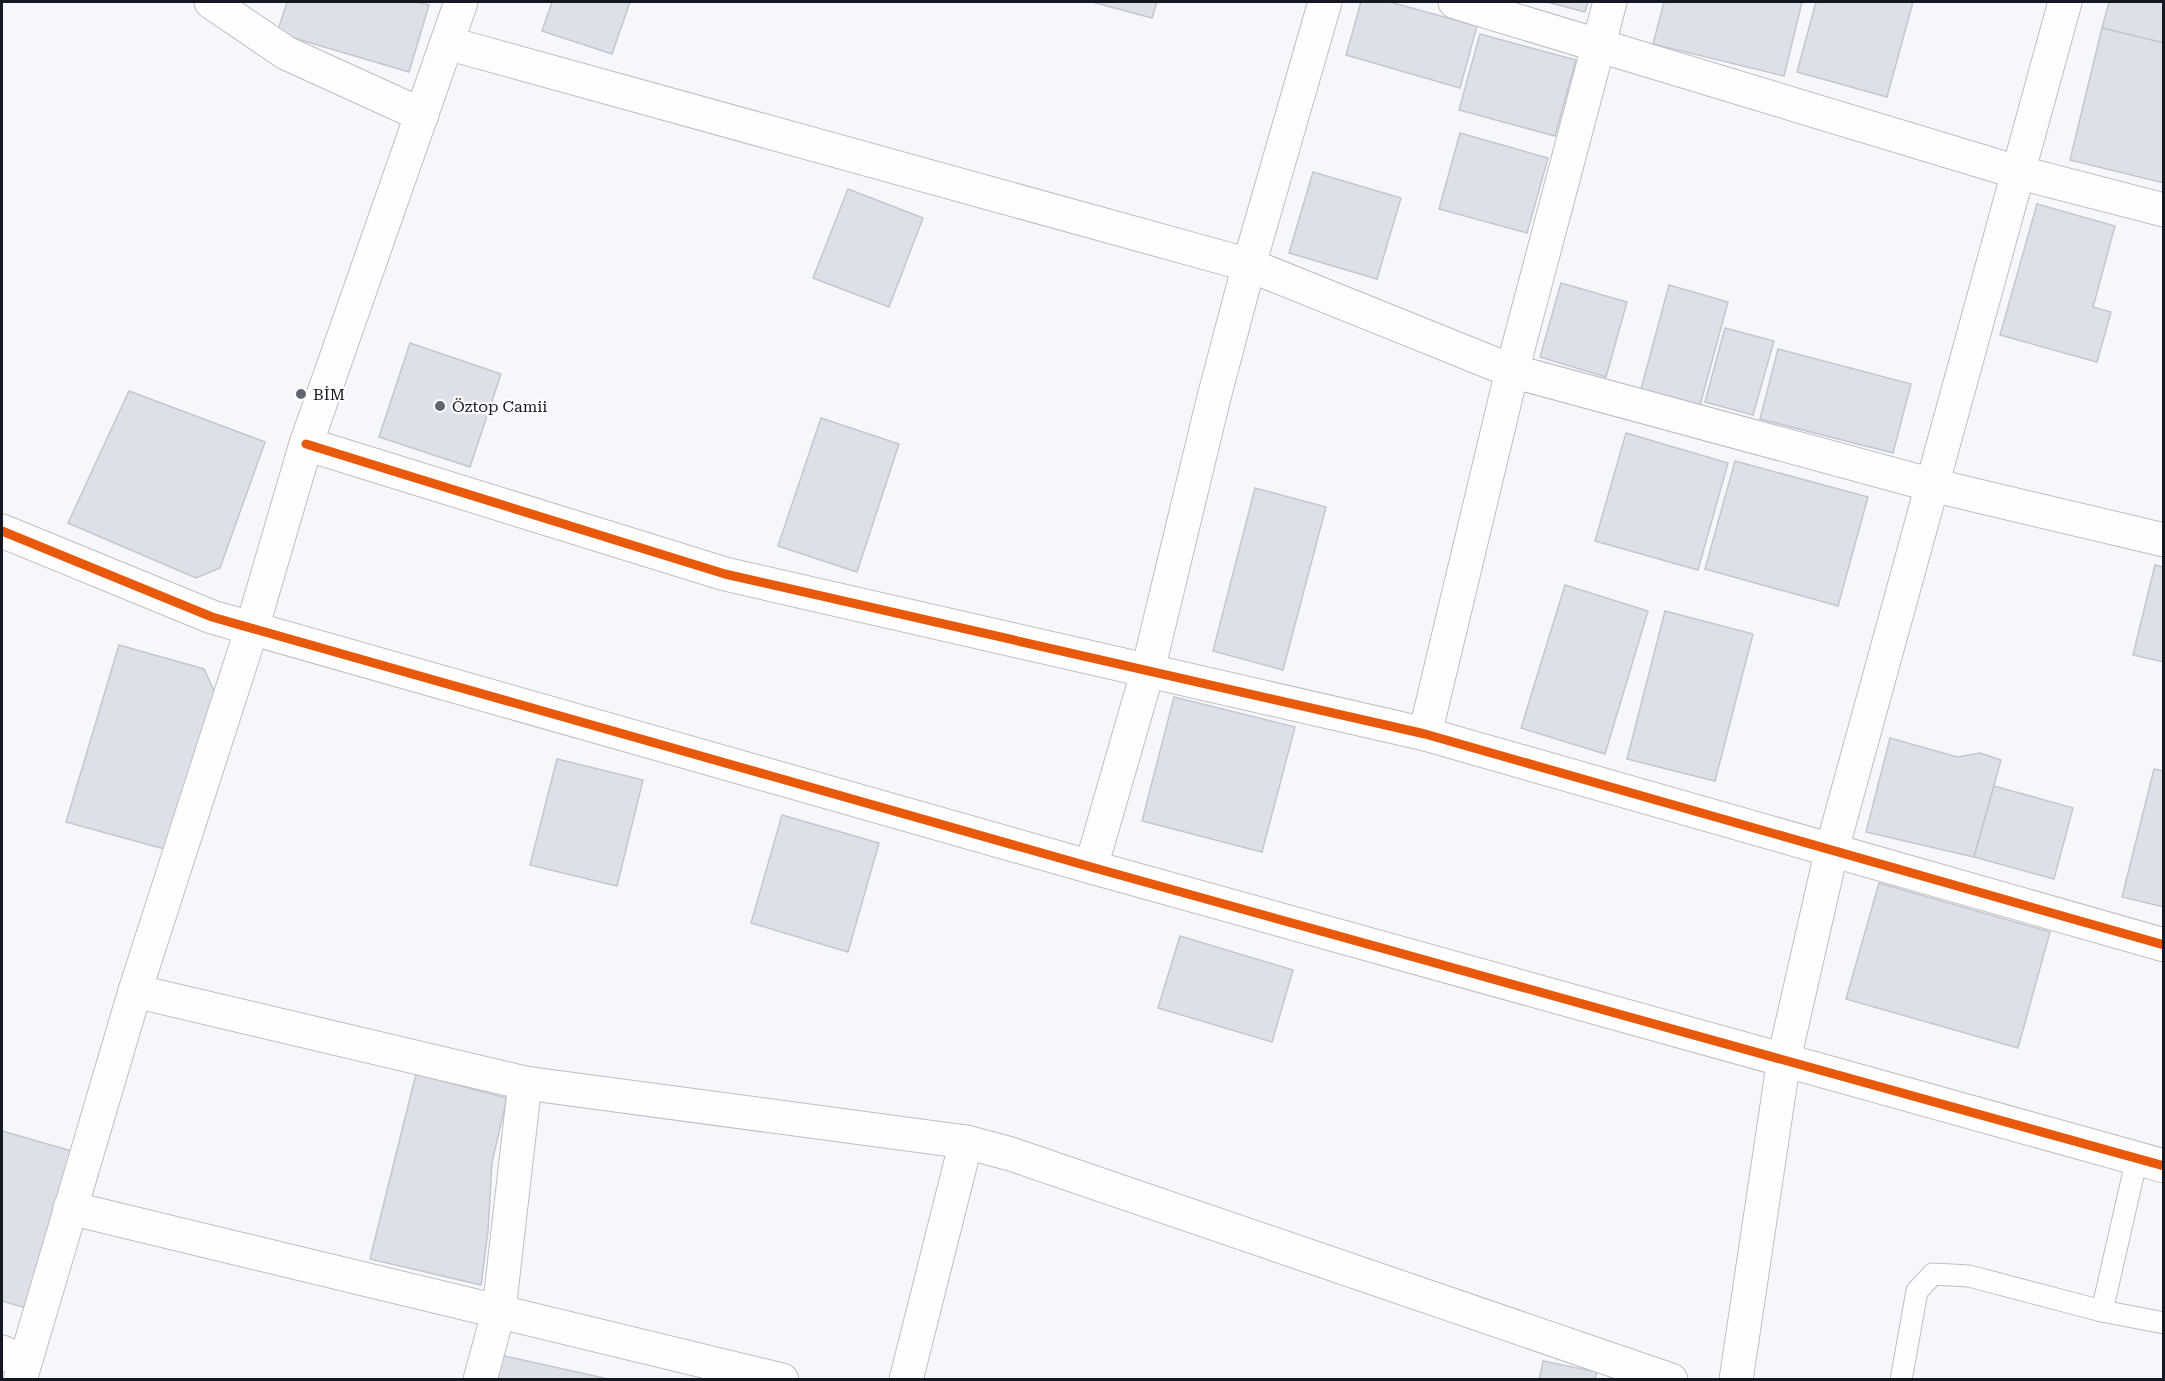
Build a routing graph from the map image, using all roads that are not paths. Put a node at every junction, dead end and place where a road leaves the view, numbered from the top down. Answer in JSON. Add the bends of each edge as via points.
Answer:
{"nodes":[{"id":1,"x":211,"y":2,"type":"edge"},
{"id":2,"x":461,"y":2,"type":"edge"},
{"id":3,"x":1325,"y":2,"type":"edge"},
{"id":4,"x":1455,"y":2,"type":"edge"},
{"id":5,"x":1611,"y":2,"type":"edge"},
{"id":6,"x":2065,"y":2,"type":"edge"},
{"id":7,"x":447,"y":43,"type":"junction"},
{"id":8,"x":1599,"y":45,"type":"junction"},
{"id":9,"x":422,"y":115,"type":"junction"},
{"id":10,"x":2017,"y":172,"type":"junction"},
{"id":11,"x":2163,"y":210,"type":"edge"},
{"id":12,"x":1249,"y":265,"type":"junction"},
{"id":13,"x":1512,"y":371,"type":"junction"},
{"id":14,"x":306,"y":444,"type":"junction"},
{"id":15,"x":1932,"y":485,"type":"junction"},
{"id":16,"x":2,"y":531,"type":"edge"},
{"id":17,"x":2163,"y":540,"type":"edge"},
{"id":18,"x":252,"y":628,"type":"junction"},
{"id":19,"x":1148,"y":670,"type":"junction"},
{"id":20,"x":1425,"y":734,"type":"junction"},
{"id":21,"x":1832,"y":849,"type":"junction"},
{"id":22,"x":1091,"y":867,"type":"junction"},
{"id":23,"x":2163,"y":945,"type":"edge"},
{"id":24,"x":135,"y":991,"type":"junction"},
{"id":25,"x":1784,"y":1059,"type":"junction"},
{"id":26,"x":525,"y":1083,"type":"junction"},
{"id":27,"x":966,"y":1142,"type":"junction"},
{"id":28,"x":2150,"y":1162,"type":"edge"},
{"id":29,"x":70,"y":1208,"type":"junction"},
{"id":30,"x":499,"y":1310,"type":"junction"},
{"id":31,"x":2102,"y":1311,"type":"junction"},
{"id":32,"x":2163,"y":1323,"type":"edge"},
{"id":33,"x":15,"y":1364,"type":"edge"},
{"id":34,"x":480,"y":1380,"type":"edge"},
{"id":35,"x":782,"y":1380,"type":"edge"},
{"id":36,"x":906,"y":1380,"type":"edge"},
{"id":37,"x":1671,"y":1380,"type":"edge"},
{"id":38,"x":1736,"y":1380,"type":"edge"},
{"id":39,"x":1901,"y":1380,"type":"edge"}],
"edges":[{"from":1,"to":9,"type":"street","via":[[286,53]]},
{"from":2,"to":7,"type":"street"},
{"from":3,"to":12,"type":"street"},
{"from":4,"to":8,"type":"street"},
{"from":5,"to":8,"type":"street"},
{"from":6,"to":10,"type":"street"},
{"from":7,"to":9,"type":"street"},
{"from":7,"to":12,"type":"street"},
{"from":8,"to":10,"type":"street"},
{"from":8,"to":13,"type":"street"},
{"from":9,"to":14,"type":"street"},
{"from":10,"to":11,"type":"street"},
{"from":10,"to":15,"type":"street"},
{"from":12,"to":13,"type":"street"},
{"from":12,"to":19,"type":"street"},
{"from":13,"to":15,"type":"street"},
{"from":13,"to":20,"type":"street"},
{"from":14,"to":18,"type":"street"},
{"from":14,"to":19,"type":"street","via":[[725,574]]},
{"from":15,"to":17,"type":"street"},
{"from":15,"to":21,"type":"street"},
{"from":16,"to":18,"type":"street","via":[[212,617]]},
{"from":18,"to":22,"type":"street"},
{"from":18,"to":24,"type":"street"},
{"from":19,"to":20,"type":"street"},
{"from":19,"to":22,"type":"street"},
{"from":20,"to":21,"type":"street"},
{"from":21,"to":23,"type":"street"},
{"from":21,"to":25,"type":"street"},
{"from":22,"to":25,"type":"street"},
{"from":24,"to":26,"type":"street"},
{"from":24,"to":29,"type":"street"},
{"from":25,"to":28,"type":"street"},
{"from":25,"to":38,"type":"street"},
{"from":26,"to":27,"type":"street"},
{"from":26,"to":30,"type":"street"},
{"from":27,"to":36,"type":"street"},
{"from":27,"to":37,"type":"street","via":[[1023,1158]]},
{"from":28,"to":31,"type":"lane"},
{"from":29,"to":30,"type":"street"},
{"from":29,"to":33,"type":"street"},
{"from":30,"to":34,"type":"street"},
{"from":30,"to":35,"type":"street"},
{"from":31,"to":32,"type":"lane"},
{"from":31,"to":39,"type":"lane","via":[[1969,1276],[1932,1274],[1917,1290]]}]}
